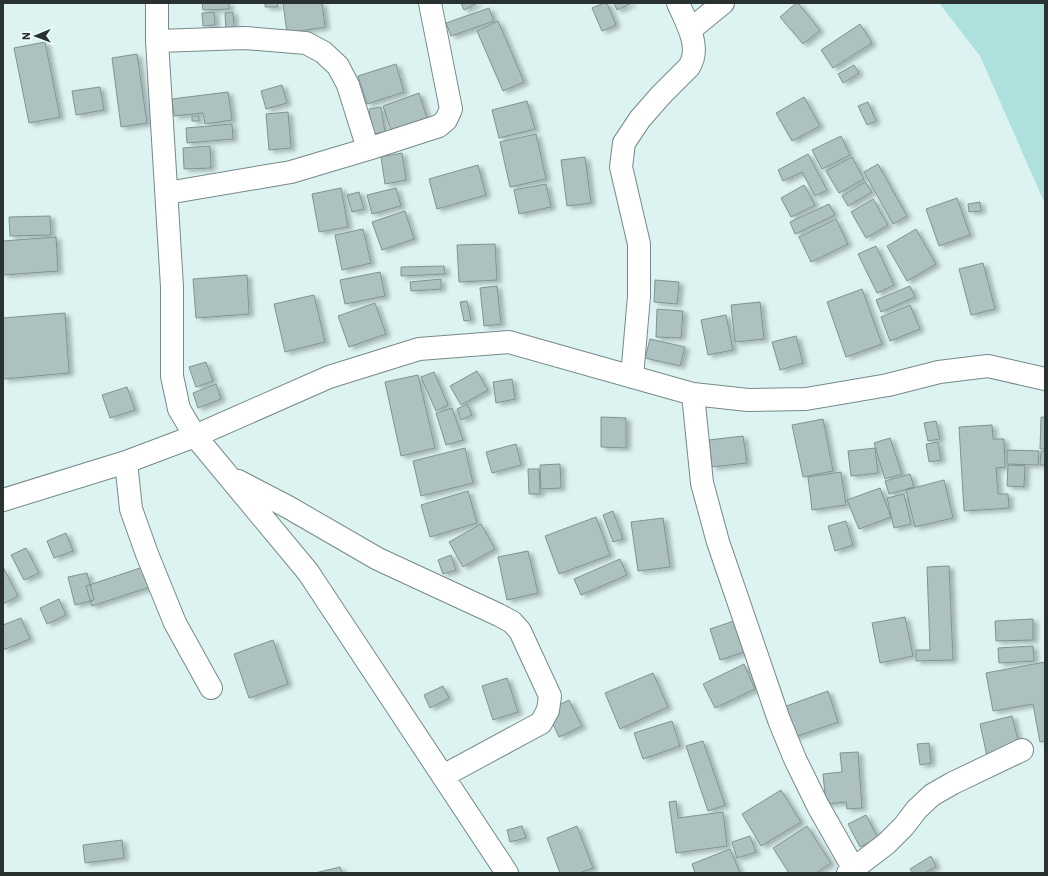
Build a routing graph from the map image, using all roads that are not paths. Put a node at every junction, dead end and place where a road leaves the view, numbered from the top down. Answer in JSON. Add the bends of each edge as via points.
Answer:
{"nodes":[{"id":1,"x":157,"y":3,"type":"edge"},
{"id":2,"x":430,"y":3,"type":"edge"},
{"id":3,"x":678,"y":3,"type":"edge"},
{"id":4,"x":723,"y":3,"type":"edge"},
{"id":5,"x":690,"y":30,"type":"junction"},
{"id":6,"x":157,"y":41,"type":"junction"},
{"id":7,"x":368,"y":149,"type":"junction"},
{"id":8,"x":167,"y":193,"type":"junction"},
{"id":9,"x":632,"y":377,"type":"junction"},
{"id":10,"x":1045,"y":379,"type":"edge"},
{"id":11,"x":692,"y":394,"type":"junction"},
{"id":12,"x":195,"y":436,"type":"junction"},
{"id":13,"x":126,"y":462,"type":"junction"},
{"id":14,"x":230,"y":476,"type":"junction"},
{"id":15,"x":3,"y":500,"type":"edge"},
{"id":16,"x":211,"y":688,"type":"dead end"},
{"id":17,"x":1022,"y":750,"type":"dead end"},
{"id":18,"x":443,"y":776,"type":"junction"},
{"id":19,"x":852,"y":872,"type":"edge"},
{"id":20,"x":507,"y":873,"type":"edge"}],
"edges":[{"from":1,"to":6,"type":"street"},
{"from":2,"to":7,"type":"street","via":[[451,109],[440,126]]},
{"from":3,"to":5,"type":"street"},
{"from":4,"to":5,"type":"street"},
{"from":5,"to":9,"type":"street","via":[[695,50],[693,62],[640,119],[624,143],[621,167],[639,244],[639,296]]},
{"from":6,"to":7,"type":"street","via":[[245,38],[306,43],[323,52],[338,66],[348,85]]},
{"from":6,"to":8,"type":"street"},
{"from":7,"to":8,"type":"street","via":[[291,172]]},
{"from":8,"to":12,"type":"street","via":[[172,288],[172,376],[179,409]]},
{"from":9,"to":11,"type":"street"},
{"from":9,"to":12,"type":"street","via":[[509,342],[419,349],[329,376]]},
{"from":10,"to":11,"type":"street","via":[[988,366],[940,372],[888,385],[806,399],[748,400]]},
{"from":11,"to":19,"type":"street","via":[[702,483],[718,542],[779,720],[795,759]]},
{"from":12,"to":13,"type":"street"},
{"from":12,"to":14,"type":"street"},
{"from":13,"to":15,"type":"street"},
{"from":13,"to":16,"type":"street","via":[[131,509],[147,554],[175,623]]},
{"from":14,"to":18,"type":"street","via":[[308,572]]},
{"from":14,"to":18,"type":"street","via":[[378,559],[499,615],[512,622],[520,631],[550,696],[548,710],[541,723]]},
{"from":17,"to":19,"type":"street","via":[[932,795],[886,844]]},
{"from":18,"to":20,"type":"street"}]}
